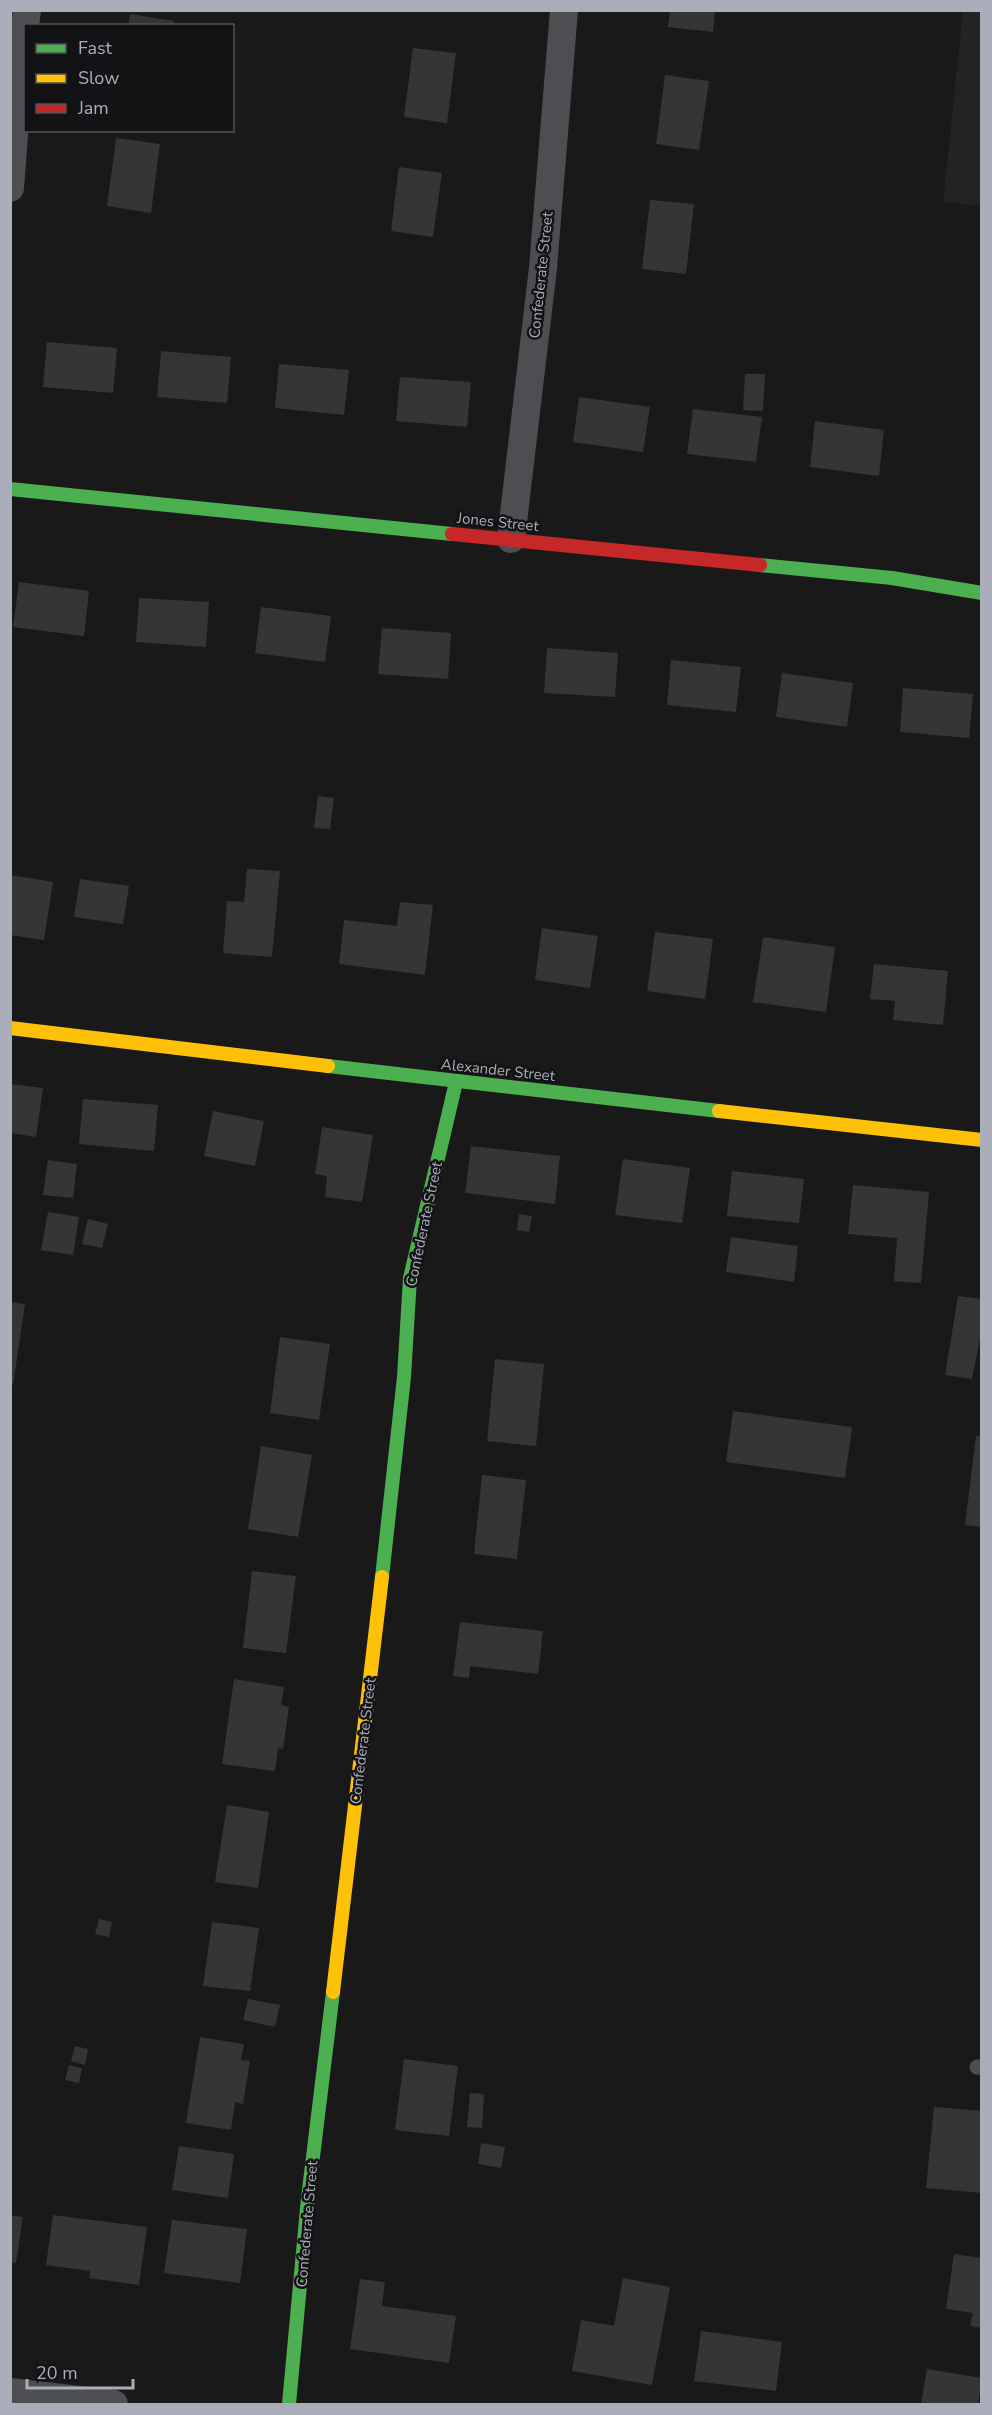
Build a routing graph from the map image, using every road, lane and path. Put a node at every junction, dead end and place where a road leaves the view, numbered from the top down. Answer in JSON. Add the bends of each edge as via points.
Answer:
{"nodes":[{"id":1,"x":564,"y":10,"type":"edge"},
{"id":2,"x":24,"y":34,"type":"edge"},
{"id":3,"x":10,"y":188,"type":"edge"},
{"id":4,"x":10,"y":489,"type":"edge"},
{"id":5,"x":511,"y":539,"type":"junction"},
{"id":6,"x":981,"y":593,"type":"edge"},
{"id":7,"x":10,"y":1029,"type":"edge"},
{"id":8,"x":456,"y":1082,"type":"junction"},
{"id":9,"x":981,"y":1140,"type":"edge"},
{"id":10,"x":10,"y":2392,"type":"edge"},
{"id":11,"x":114,"y":2404,"type":"edge"},
{"id":12,"x":290,"y":2404,"type":"edge"}],
"edges":[{"from":1,"to":5,"type":"street","name":"Confederate Street","via":[[543,268]]},
{"from":2,"to":3,"type":"street"},
{"from":4,"to":5,"type":"street","name":"Jones Street"},
{"from":5,"to":6,"type":"street","name":"Jones Street","via":[[892,578]]},
{"from":7,"to":8,"type":"street","name":"Alexander Street"},
{"from":8,"to":9,"type":"street","name":"Alexander Street"},
{"from":8,"to":12,"type":"street","name":"Confederate Street","via":[[410,1278],[404,1377],[308,2198]]},
{"from":10,"to":11,"type":"street"}]}
